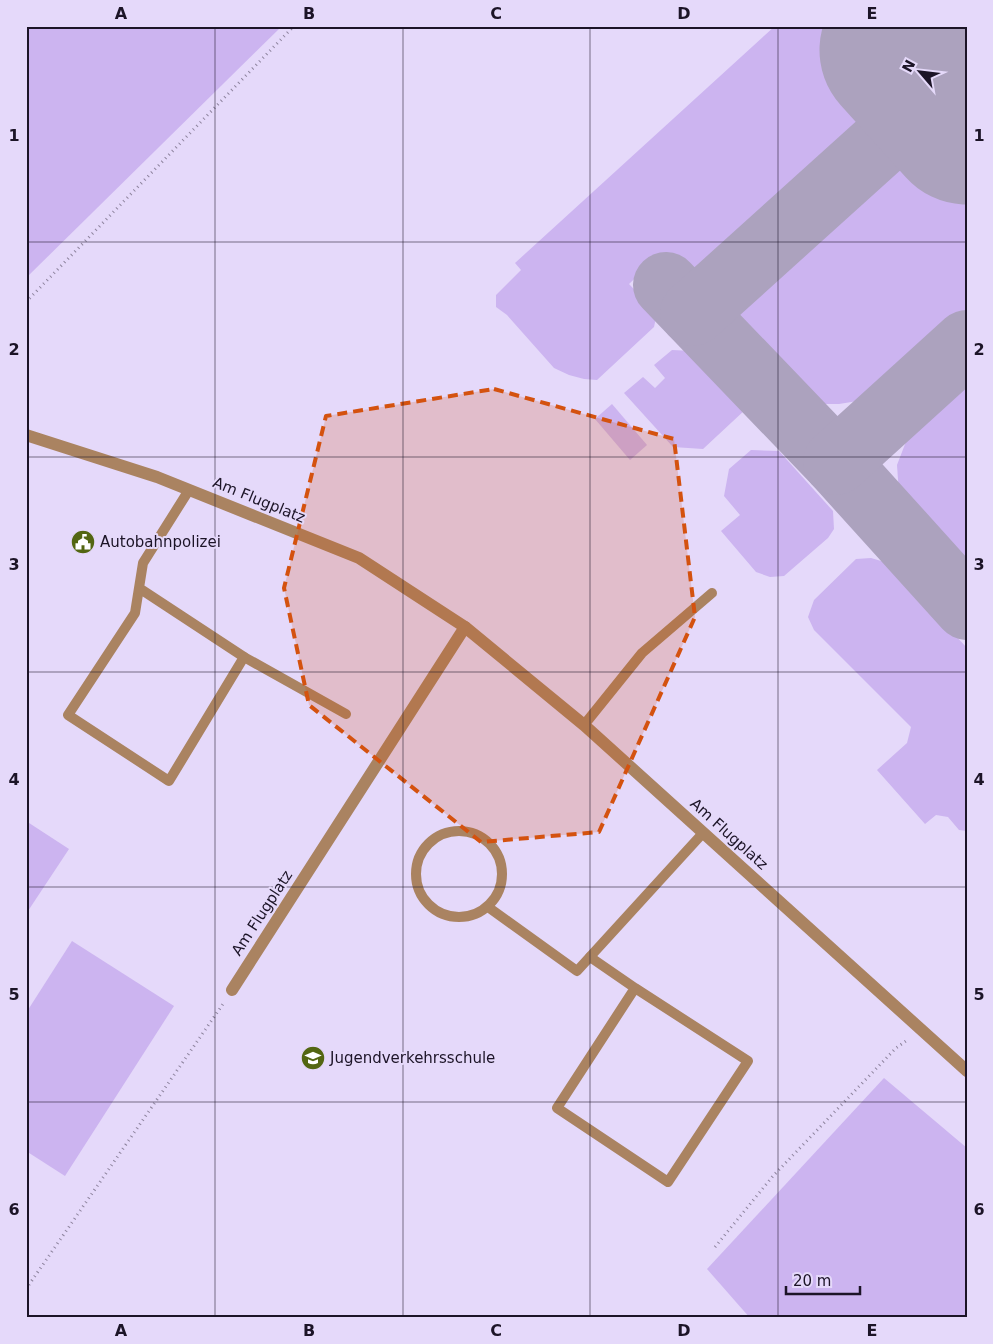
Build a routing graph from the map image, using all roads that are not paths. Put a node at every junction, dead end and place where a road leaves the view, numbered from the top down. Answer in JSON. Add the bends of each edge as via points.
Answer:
{"nodes":[{"id":1,"x":26,"y":435,"type":"edge"},
{"id":2,"x":190,"y":490,"type":"junction"},
{"id":3,"x":139,"y":588,"type":"junction"},
{"id":4,"x":712,"y":593,"type":"dead end"},
{"id":5,"x":465,"y":626,"type":"junction"},
{"id":6,"x":244,"y":657,"type":"junction"},
{"id":7,"x":346,"y":714,"type":"dead end"},
{"id":8,"x":584,"y":724,"type":"junction"},
{"id":9,"x":703,"y":833,"type":"junction"},
{"id":10,"x":488,"y":907,"type":"junction"},
{"id":11,"x":590,"y":957,"type":"junction"},
{"id":12,"x":636,"y":988,"type":"junction"},
{"id":13,"x":232,"y":990,"type":"road end"},
{"id":14,"x":967,"y":1071,"type":"edge"}],
"edges":[{"from":1,"to":2,"type":"street","name":"Am Flugplatz"},
{"from":2,"to":3,"type":"lane","via":[[143,563]]},
{"from":2,"to":5,"type":"street","name":"Am Flugplatz","via":[[359,558]]},
{"from":3,"to":6,"type":"lane"},
{"from":3,"to":6,"type":"lane","via":[[135,613],[68,715],[168,780]]},
{"from":4,"to":8,"type":"lane","via":[[642,653]]},
{"from":5,"to":8,"type":"street","name":"Am Flugplatz"},
{"from":5,"to":13,"type":"street","name":"Am Flugplatz"},
{"from":6,"to":7,"type":"lane"},
{"from":8,"to":9,"type":"street","name":"Am Flugplatz"},
{"from":9,"to":11,"type":"lane"},
{"from":9,"to":14,"type":"street","name":"Am Flugplatz"},
{"from":10,"to":10,"type":"lane","via":[[502,884],[503,870],[492,845],[481,836],[453,830],[427,844],[415,870],[417,885],[433,909],[446,916],[461,918],[475,915]]},
{"from":10,"to":11,"type":"lane","via":[[578,971]]},
{"from":11,"to":12,"type":"lane"},
{"from":12,"to":12,"type":"lane","via":[[748,1061],[668,1182],[557,1108]]}]}
